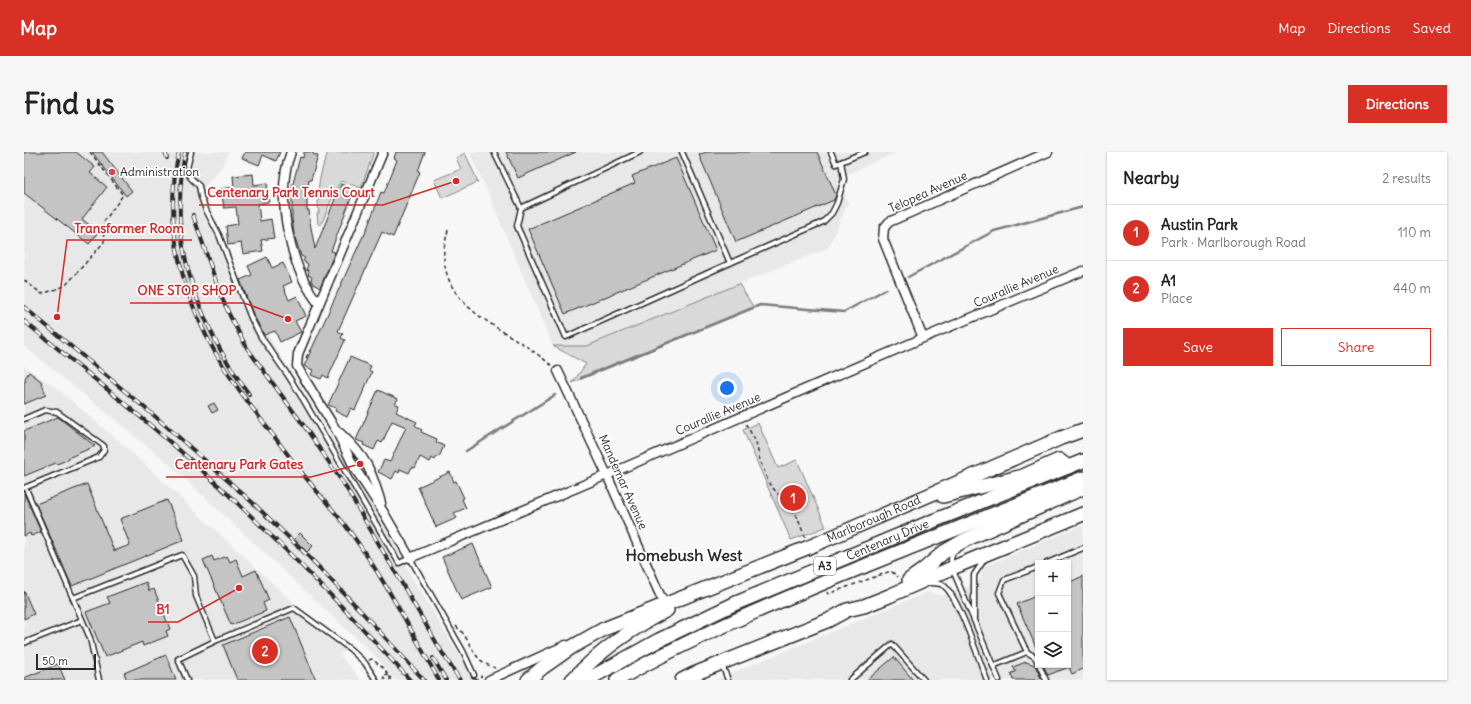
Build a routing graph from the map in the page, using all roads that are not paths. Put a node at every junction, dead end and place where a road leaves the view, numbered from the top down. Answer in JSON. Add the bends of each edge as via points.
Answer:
{"nodes":[{"id":1,"x":191,"y":152,"type":"edge"},
{"id":2,"x":291,"y":152,"type":"edge"},
{"id":3,"x":382,"y":152,"type":"edge"},
{"id":4,"x":494,"y":152,"type":"edge"},
{"id":5,"x":640,"y":152,"type":"edge"},
{"id":6,"x":682,"y":152,"type":"edge"},
{"id":7,"x":831,"y":152,"type":"edge"},
{"id":8,"x":865,"y":152,"type":"edge"},
{"id":9,"x":1048,"y":152,"type":"edge"},
{"id":10,"x":841,"y":162,"type":"junction"},
{"id":11,"x":521,"y":208,"type":"junction"},
{"id":12,"x":730,"y":262,"type":"junction"},
{"id":13,"x":1083,"y":271,"type":"edge"},
{"id":14,"x":319,"y":304,"type":"junction"},
{"id":15,"x":923,"y":338,"type":"junction"},
{"id":16,"x":558,"y":371,"type":"road end"},
{"id":17,"x":24,"y":419,"type":"edge"},
{"id":18,"x":336,"y":430,"type":"junction"},
{"id":19,"x":1083,"y":430,"type":"edge"},
{"id":20,"x":1083,"y":461,"type":"edge"},
{"id":21,"x":369,"y":467,"type":"junction"},
{"id":22,"x":1068,"y":467,"type":"junction"},
{"id":23,"x":358,"y":473,"type":"junction"},
{"id":24,"x":607,"y":475,"type":"junction"},
{"id":25,"x":1083,"y":478,"type":"edge"},
{"id":26,"x":1083,"y":488,"type":"edge"},
{"id":27,"x":26,"y":490,"type":"edge"},
{"id":28,"x":927,"y":497,"type":"junction"},
{"id":29,"x":384,"y":513,"type":"junction"},
{"id":30,"x":1083,"y":514,"type":"edge"},
{"id":31,"x":956,"y":545,"type":"junction"},
{"id":32,"x":1083,"y":548,"type":"edge"},
{"id":33,"x":996,"y":550,"type":"junction"},
{"id":34,"x":410,"y":558,"type":"junction"},
{"id":35,"x":1054,"y":560,"type":"edge"},
{"id":36,"x":1035,"y":567,"type":"edge"},
{"id":37,"x":952,"y":568,"type":"junction"},
{"id":38,"x":735,"y":577,"type":"junction"},
{"id":39,"x":918,"y":583,"type":"junction"},
{"id":40,"x":73,"y":598,"type":"junction"},
{"id":41,"x":664,"y":604,"type":"junction"},
{"id":42,"x":847,"y":610,"type":"junction"},
{"id":43,"x":82,"y":620,"type":"junction"},
{"id":44,"x":974,"y":621,"type":"junction"},
{"id":45,"x":604,"y":629,"type":"junction"},
{"id":46,"x":214,"y":641,"type":"junction"},
{"id":47,"x":24,"y":643,"type":"edge"},
{"id":48,"x":1027,"y":652,"type":"junction"},
{"id":49,"x":1035,"y":657,"type":"edge"},
{"id":50,"x":721,"y":663,"type":"junction"},
{"id":51,"x":993,"y":666,"type":"junction"},
{"id":52,"x":1040,"y":668,"type":"edge"},
{"id":53,"x":694,"y":674,"type":"junction"},
{"id":54,"x":474,"y":678,"type":"edge"},
{"id":55,"x":485,"y":678,"type":"edge"},
{"id":56,"x":99,"y":680,"type":"edge"},
{"id":57,"x":186,"y":680,"type":"edge"},
{"id":58,"x":376,"y":680,"type":"edge"},
{"id":59,"x":528,"y":680,"type":"edge"},
{"id":60,"x":572,"y":680,"type":"edge"},
{"id":61,"x":587,"y":680,"type":"edge"},
{"id":62,"x":617,"y":680,"type":"edge"},
{"id":63,"x":672,"y":680,"type":"edge"},
{"id":64,"x":682,"y":680,"type":"edge"},
{"id":65,"x":728,"y":680,"type":"edge"},
{"id":66,"x":850,"y":680,"type":"edge"},
{"id":67,"x":924,"y":680,"type":"edge"},
{"id":68,"x":987,"y":680,"type":"edge"},
{"id":69,"x":999,"y":680,"type":"edge"},
{"id":70,"x":1046,"y":680,"type":"edge"}],
"edges":[{"from":1,"to":34,"type":"lane","via":[[187,168],[190,177],[199,186],[206,210],[261,337],[301,396],[399,564]]},
{"from":2,"to":14,"type":"street","via":[[286,168],[285,197],[290,240],[306,286]]},
{"from":3,"to":14,"type":"street"},
{"from":4,"to":11,"type":"lane"},
{"from":5,"to":11,"type":"lane"},
{"from":6,"to":12,"type":"lane"},
{"from":7,"to":10,"type":"lane","via":[[836,164]]},
{"from":8,"to":10,"type":"lane"},
{"from":9,"to":15,"type":"street","name":"Telopea Avenue","via":[[888,222],[884,228],[883,239]]},
{"from":10,"to":12,"type":"lane","via":[[844,178],[837,203],[823,222]]},
{"from":11,"to":12,"type":"lane","via":[[517,226],[566,337]]},
{"from":13,"to":15,"type":"street","name":"Courallie Avenue"},
{"from":14,"to":18,"type":"street","via":[[298,354],[297,366]]},
{"from":15,"to":24,"type":"street","name":"Courallie Avenue"},
{"from":16,"to":24,"type":"street","name":"Mandemar Avenue"},
{"from":17,"to":27,"type":"lane","via":[[45,410],[57,412],[104,446],[99,457]]},
{"from":18,"to":21,"type":"street","via":[[352,444]]},
{"from":18,"to":23,"type":"street"},
{"from":19,"to":28,"type":"highway","name":"Marlborough Road"},
{"from":20,"to":22,"type":"highway","name":"Centenary Drive","number":"A3"},
{"from":21,"to":23,"type":"street"},
{"from":21,"to":29,"type":"street"},
{"from":22,"to":28,"type":"highway","via":[[1059,460],[1023,476],[947,496]]},
{"from":22,"to":61,"type":"highway","name":"Centenary Drive","number":"A3","via":[[734,604],[659,640]]},
{"from":23,"to":29,"type":"street"},
{"from":24,"to":34,"type":"street","name":"Courallie Avenue"},
{"from":24,"to":41,"type":"street","name":"Mandemar Avenue"},
{"from":25,"to":62,"type":"highway","name":"Centenary Drive","number":"A3","via":[[801,592],[640,666]]},
{"from":26,"to":31,"type":"highway"},
{"from":27,"to":40,"type":"lane"},
{"from":28,"to":38,"type":"highway","name":"Marlborough Road"},
{"from":29,"to":34,"type":"street"},
{"from":30,"to":33,"type":"highway"},
{"from":31,"to":37,"type":"lane","via":[[952,552]]},
{"from":31,"to":42,"type":"highway","via":[[913,578]]},
{"from":32,"to":35,"type":"lane"},
{"from":33,"to":37,"type":"highway"},
{"from":33,"to":44,"type":"lane","via":[[982,562],[974,575]]},
{"from":34,"to":54,"type":"lane","via":[[463,651]]},
{"from":36,"to":48,"type":"lane","via":[[1004,580],[999,592]]},
{"from":37,"to":39,"type":"highway"},
{"from":37,"to":44,"type":"lane"},
{"from":38,"to":41,"type":"highway","name":"Marlborough Road"},
{"from":38,"to":60,"type":"highway","via":[[656,616],[610,646]]},
{"from":39,"to":42,"type":"highway","via":[[864,606]]},
{"from":39,"to":68,"type":"lane","via":[[937,583],[950,592],[956,601]]},
{"from":40,"to":43,"type":"lane"},
{"from":40,"to":46,"type":"lane","via":[[182,555],[194,576],[196,596]]},
{"from":41,"to":45,"type":"highway","name":"Marlborough Road"},
{"from":42,"to":50,"type":"highway","via":[[829,620]]},
{"from":43,"to":47,"type":"lane"},
{"from":43,"to":56,"type":"lane","via":[[90,638]]},
{"from":44,"to":51,"type":"lane"},
{"from":45,"to":55,"type":"street"},
{"from":45,"to":59,"type":"highway","name":"Marlborough Road","via":[[542,668]]},
{"from":46,"to":57,"type":"lane","via":[[178,659]]},
{"from":46,"to":58,"type":"lane","via":[[294,608],[350,649],[365,663]]},
{"from":48,"to":49,"type":"lane"},
{"from":48,"to":51,"type":"lane"},
{"from":50,"to":53,"type":"highway"},
{"from":50,"to":65,"type":"lane"},
{"from":51,"to":69,"type":"lane"},
{"from":52,"to":70,"type":"lane"},
{"from":53,"to":63,"type":"highway"},
{"from":53,"to":64,"type":"highway"},
{"from":66,"to":67,"type":"lane","via":[[892,644]]}]}
